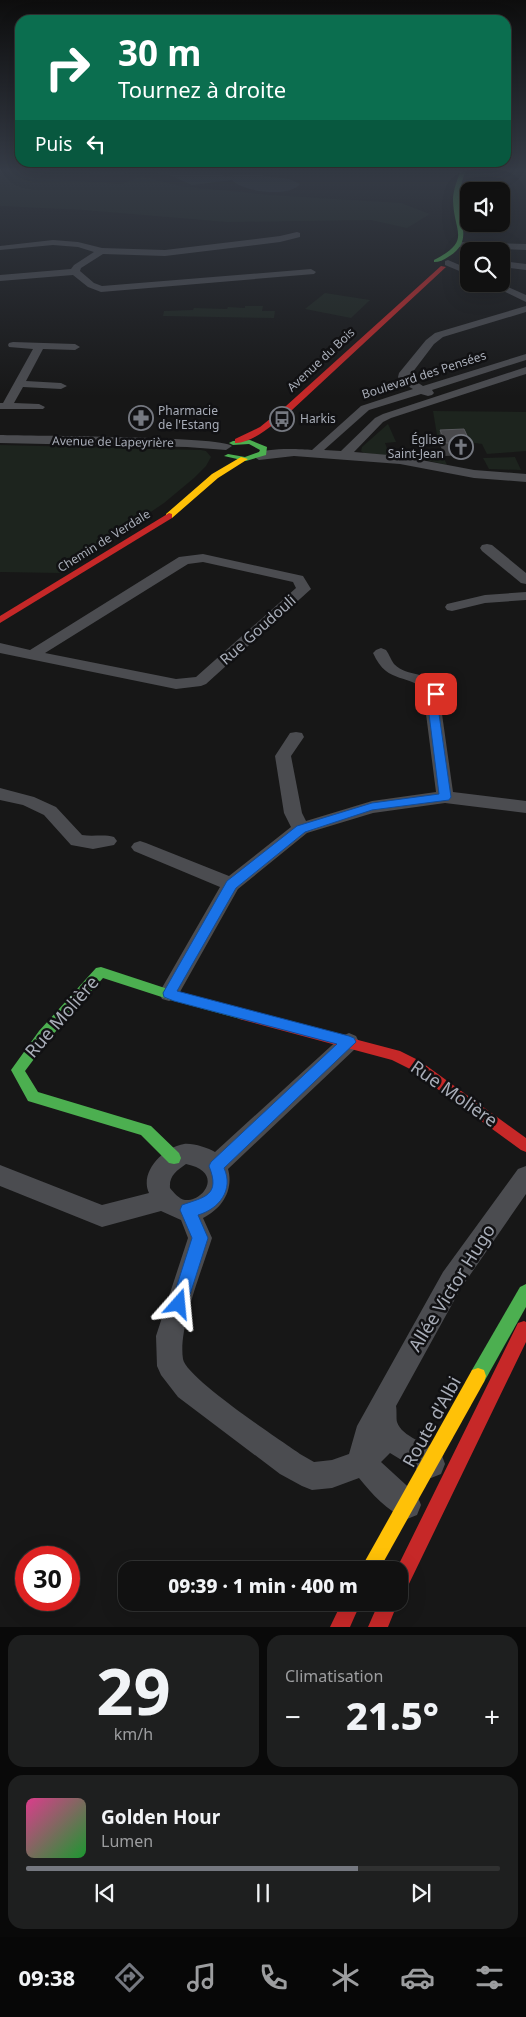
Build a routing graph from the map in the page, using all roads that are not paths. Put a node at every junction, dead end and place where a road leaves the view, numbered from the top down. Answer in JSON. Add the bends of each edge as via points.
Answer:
{"nodes":[{"id":1,"x":20,"y":245,"type":"edge"},
{"id":2,"x":72,"y":245,"type":"edge"},
{"id":3,"x":227,"y":245,"type":"edge"},
{"id":4,"x":459,"y":246,"type":"joint"},
{"id":5,"x":3,"y":248,"type":"dead end"},
{"id":6,"x":526,"y":248,"type":"edge"},
{"id":7,"x":101,"y":251,"type":"junction"},
{"id":8,"x":443,"y":263,"type":"junction"},
{"id":9,"x":510,"y":265,"type":"edge"},
{"id":10,"x":460,"y":267,"type":"edge"},
{"id":11,"x":526,"y":267,"type":"edge"},
{"id":12,"x":75,"y":272,"type":"junction"},
{"id":13,"x":311,"y":272,"type":"dead end"},
{"id":14,"x":0,"y":278,"type":"edge"},
{"id":15,"x":510,"y":292,"type":"edge"},
{"id":16,"x":526,"y":299,"type":"edge"},
{"id":17,"x":526,"y":309,"type":"edge"},
{"id":18,"x":13,"y":345,"type":"dead end"},
{"id":19,"x":40,"y":346,"type":"junction"},
{"id":20,"x":75,"y":346,"type":"dead end"},
{"id":21,"x":526,"y":357,"type":"edge"},
{"id":22,"x":526,"y":370,"type":"edge"},
{"id":23,"x":20,"y":384,"type":"junction"},
{"id":24,"x":61,"y":386,"type":"dead end"},
{"id":25,"x":422,"y":390,"type":"junction"},
{"id":26,"x":438,"y":398,"type":"junction"},
{"id":27,"x":4,"y":406,"type":"edge"},
{"id":28,"x":39,"y":407,"type":"dead end"},
{"id":29,"x":263,"y":429,"type":"junction"},
{"id":30,"x":0,"y":439,"type":"edge"},
{"id":31,"x":238,"y":442,"type":"junction"},
{"id":32,"x":260,"y":448,"type":"junction"},
{"id":33,"x":226,"y":450,"type":"junction"},
{"id":34,"x":316,"y":453,"type":"junction"},
{"id":35,"x":344,"y":455,"type":"junction"},
{"id":36,"x":244,"y":459,"type":"junction"},
{"id":37,"x":215,"y":476,"type":"junction"},
{"id":38,"x":526,"y":478,"type":"edge"},
{"id":39,"x":487,"y":548,"type":"dead end"},
{"id":40,"x":526,"y":580,"type":"edge"},
{"id":41,"x":526,"y":596,"type":"edge"},
{"id":42,"x":452,"y":607,"type":"dead end"},
{"id":43,"x":0,"y":620,"type":"edge"},
{"id":44,"x":0,"y":648,"type":"edge"},
{"id":45,"x":381,"y":653,"type":"dead end"},
{"id":46,"x":33,"y":654,"type":"junction"},
{"id":47,"x":296,"y":737,"type":"dead end"},
{"id":48,"x":0,"y":794,"type":"edge"},
{"id":49,"x":445,"y":797,"type":"junction"},
{"id":50,"x":526,"y":807,"type":"edge"},
{"id":51,"x":301,"y":829,"type":"junction"},
{"id":52,"x":108,"y":841,"type":"dead end"},
{"id":53,"x":140,"y":847,"type":"dead end"},
{"id":54,"x":231,"y":884,"type":"junction"},
{"id":55,"x":169,"y":993,"type":"junction"},
{"id":56,"x":349,"y":1042,"type":"junction"},
{"id":57,"x":526,"y":1146,"type":"edge"},
{"id":58,"x":174,"y":1158,"type":"junction"},
{"id":59,"x":216,"y":1166,"type":"junction"},
{"id":60,"x":0,"y":1175,"type":"edge"},
{"id":61,"x":526,"y":1176,"type":"edge"},
{"id":62,"x":164,"y":1200,"type":"junction"},
{"id":63,"x":188,"y":1210,"type":"junction"},
{"id":64,"x":526,"y":1292,"type":"edge"},
{"id":65,"x":526,"y":1325,"type":"edge"},
{"id":66,"x":384,"y":1404,"type":"junction"},
{"id":67,"x":389,"y":1435,"type":"junction"},
{"id":68,"x":430,"y":1460,"type":"junction"},
{"id":69,"x":363,"y":1461,"type":"junction"},
{"id":70,"x":442,"y":1492,"type":"junction"},
{"id":71,"x":406,"y":1505,"type":"junction"},
{"id":72,"x":374,"y":1561,"type":"edge"},
{"id":73,"x":408,"y":1563,"type":"edge"},
{"id":74,"x":348,"y":1611,"type":"edge"},
{"id":75,"x":385,"y":1611,"type":"edge"},
{"id":76,"x":340,"y":1627,"type":"edge"},
{"id":77,"x":378,"y":1627,"type":"edge"}],
"edges":[{"from":1,"to":5,"type":"street"},
{"from":2,"to":7,"type":"street"},
{"from":3,"to":7,"type":"street","via":[[165,252]]},
{"from":4,"to":6,"type":"street"},
{"from":4,"to":8,"type":"street","name":"Avenue du Bois"},
{"from":7,"to":12,"type":"street","via":[[77,267]]},
{"from":8,"to":10,"type":"street"},
{"from":8,"to":29,"type":"street","name":"Avenue du Bois","via":[[306,393]]},
{"from":9,"to":11,"type":"street"},
{"from":12,"to":13,"type":"street","via":[[101,289]]},
{"from":12,"to":14,"type":"street"},
{"from":15,"to":16,"type":"street"},
{"from":17,"to":25,"type":"street","via":[[435,337],[403,376]]},
{"from":18,"to":19,"type":"street"},
{"from":19,"to":20,"type":"street"},
{"from":19,"to":23,"type":"street"},
{"from":21,"to":25,"type":"street","name":"Boulevard des Pensées"},
{"from":22,"to":26,"type":"street","name":"Boulevard des Pensées"},
{"from":23,"to":24,"type":"street"},
{"from":23,"to":27,"type":"street"},
{"from":25,"to":26,"type":"street"},
{"from":25,"to":34,"type":"street","name":"Boulevard des Pensées","via":[[365,408]]},
{"from":26,"to":35,"type":"street","name":"Boulevard des Pensées","via":[[386,416]]},
{"from":27,"to":28,"type":"street"},
{"from":29,"to":31,"type":"street","name":"Avenue du Bois"},
{"from":29,"to":32,"type":"street","via":[[258,440]]},
{"from":30,"to":33,"type":"street","name":"Avenue de Lapeyrière","via":[[186,443]]},
{"from":31,"to":32,"type":"street","via":[[250,441]]},
{"from":31,"to":33,"type":"street"},
{"from":32,"to":34,"type":"street"},
{"from":32,"to":36,"type":"street"},
{"from":33,"to":36,"type":"street","via":[[234,458]]},
{"from":33,"to":37,"type":"street","name":"Chemin de Verdale"},
{"from":34,"to":35,"type":"street"},
{"from":35,"to":38,"type":"street","via":[[400,460],[474,474]]},
{"from":36,"to":37,"type":"street","name":"Chemin de Verdale"},
{"from":37,"to":43,"type":"street","name":"Chemin de Verdale","via":[[165,519]]},
{"from":39,"to":40,"type":"street"},
{"from":41,"to":42,"type":"street","via":[[485,599]]},
{"from":44,"to":46,"type":"street","name":"Rue Goudouli"},
{"from":45,"to":49,"type":"street","via":[[385,665],[395,672],[425,682],[436,694],[434,714]]},
{"from":46,"to":46,"type":"street","name":"Rue Goudouli","via":[[176,684],[201,681],[304,589],[298,579],[203,558],[184,560]]},
{"from":47,"to":51,"type":"street","via":[[283,756],[293,813]]},
{"from":48,"to":52,"type":"street","via":[[50,811],[77,841]]},
{"from":49,"to":50,"type":"street"},
{"from":49,"to":51,"type":"street","via":[[372,807]]},
{"from":51,"to":54,"type":"street"},
{"from":53,"to":54,"type":"street"},
{"from":54,"to":55,"type":"street"},
{"from":55,"to":56,"type":"street","name":"Rue Molière"},
{"from":55,"to":58,"type":"street","name":"Rue Molière","via":[[101,972],[44,1034],[18,1070],[33,1097],[146,1130]]},
{"from":56,"to":57,"type":"street","name":"Rue Molière","via":[[395,1055],[415,1065]]},
{"from":56,"to":59,"type":"street"},
{"from":58,"to":59,"type":"street","via":[[197,1154]]},
{"from":58,"to":62,"type":"street","via":[[160,1173],[159,1191]]},
{"from":59,"to":63,"type":"street","via":[[220,1185],[216,1195],[209,1203]]},
{"from":60,"to":62,"type":"street","via":[[102,1216]]},
{"from":61,"to":66,"type":"street","name":"Allée Victor Hugo","via":[[452,1280]]},
{"from":62,"to":63,"type":"street"},
{"from":63,"to":69,"type":"street","via":[[200,1238],[169,1336],[170,1366],[187,1388],[290,1464],[312,1476],[332,1474]]},
{"from":64,"to":68,"type":"street","name":"Route d'Albi"},
{"from":65,"to":70,"type":"street"},
{"from":66,"to":67,"type":"street","via":[[384,1424]]},
{"from":66,"to":69,"type":"street","name":"Allée Victor Hugo","via":[[366,1435]]},
{"from":67,"to":68,"type":"street","via":[[404,1448]]},
{"from":67,"to":69,"type":"street"},
{"from":68,"to":70,"type":"street"},
{"from":68,"to":71,"type":"street","name":"Route d'Albi"},
{"from":69,"to":71,"type":"street"},
{"from":70,"to":71,"type":"street"},
{"from":70,"to":73,"type":"street"},
{"from":71,"to":72,"type":"street","name":"Route d'Albi"},
{"from":74,"to":76,"type":"street"},
{"from":75,"to":77,"type":"street"}]}
